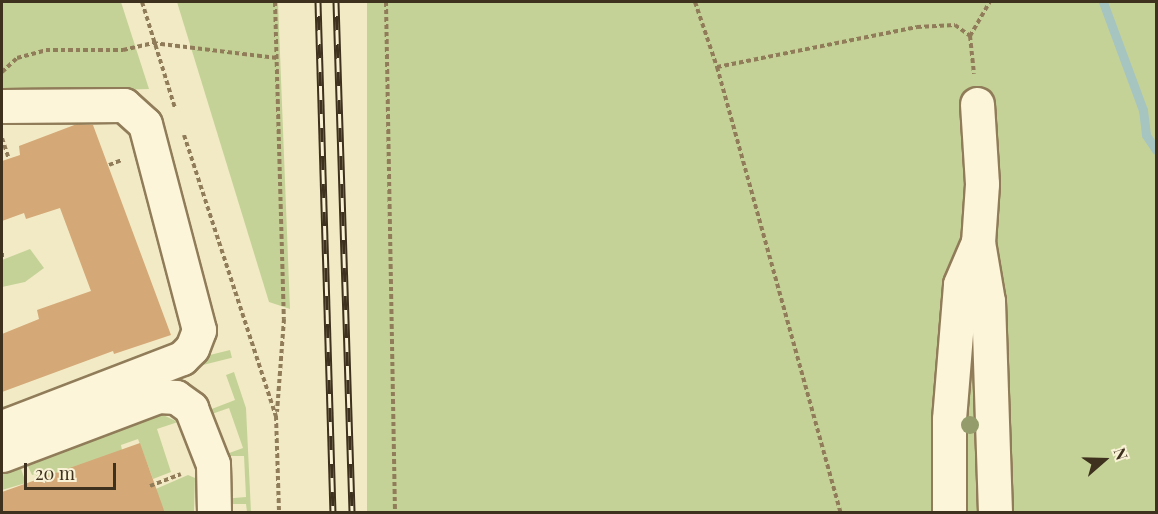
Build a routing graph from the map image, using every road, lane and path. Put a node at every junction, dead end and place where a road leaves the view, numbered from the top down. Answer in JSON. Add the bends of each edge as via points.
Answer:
{"nodes":[{"id":1,"x":142,"y":2,"type":"edge"},
{"id":2,"x":275,"y":2,"type":"edge"},
{"id":3,"x":387,"y":2,"type":"edge"},
{"id":4,"x":694,"y":2,"type":"edge"},
{"id":5,"x":990,"y":2,"type":"edge"},
{"id":6,"x":970,"y":36,"type":"junction"},
{"id":7,"x":153,"y":43,"type":"junction"},
{"id":8,"x":277,"y":58,"type":"junction"},
{"id":9,"x":717,"y":67,"type":"junction"},
{"id":10,"x":2,"y":72,"type":"edge"},
{"id":11,"x":977,"y":104,"type":"joint"},
{"id":12,"x":2,"y":106,"type":"edge"},
{"id":13,"x":176,"y":111,"type":"dead end"},
{"id":14,"x":183,"y":133,"type":"dead end"},
{"id":15,"x":2,"y":138,"type":"edge"},
{"id":16,"x":9,"y":159,"type":"dead end"},
{"id":17,"x":978,"y":242,"type":"junction"},
{"id":18,"x":276,"y":416,"type":"junction"},
{"id":19,"x":2,"y":427,"type":"edge"},
{"id":20,"x":2,"y":455,"type":"edge"},
{"id":21,"x":189,"y":471,"type":"dead end"},
{"id":22,"x":150,"y":486,"type":"dead end"},
{"id":23,"x":214,"y":513,"type":"edge"},
{"id":24,"x":279,"y":513,"type":"edge"},
{"id":25,"x":395,"y":513,"type":"edge"},
{"id":26,"x":840,"y":513,"type":"edge"},
{"id":27,"x":949,"y":513,"type":"edge"},
{"id":28,"x":994,"y":513,"type":"edge"}],
"edges":[{"from":1,"to":7,"type":"path"},
{"from":2,"to":8,"type":"path"},
{"from":3,"to":25,"type":"path"},
{"from":4,"to":9,"type":"path"},
{"from":5,"to":6,"type":"path"},
{"from":6,"to":9,"type":"path","via":[[955,25],[917,27]]},
{"from":6,"to":11,"type":"path"},
{"from":7,"to":8,"type":"path"},
{"from":7,"to":10,"type":"path","via":[[123,50],[46,50],[17,58]]},
{"from":7,"to":13,"type":"path"},
{"from":8,"to":18,"type":"path","via":[[284,319]]},
{"from":9,"to":26,"type":"path"},
{"from":11,"to":17,"type":"street","via":[[982,184]]},
{"from":12,"to":19,"type":"street","via":[[124,105],[145,124],[199,330],[192,348],[182,357]]},
{"from":14,"to":18,"type":"path"},
{"from":15,"to":16,"type":"path"},
{"from":17,"to":27,"type":"street","via":[[960,284],[949,419]]},
{"from":17,"to":28,"type":"street","via":[[988,301]]},
{"from":18,"to":24,"type":"path"},
{"from":20,"to":23,"type":"street","via":[[158,396],[176,397],[191,408],[213,464]]},
{"from":21,"to":22,"type":"path"}]}
